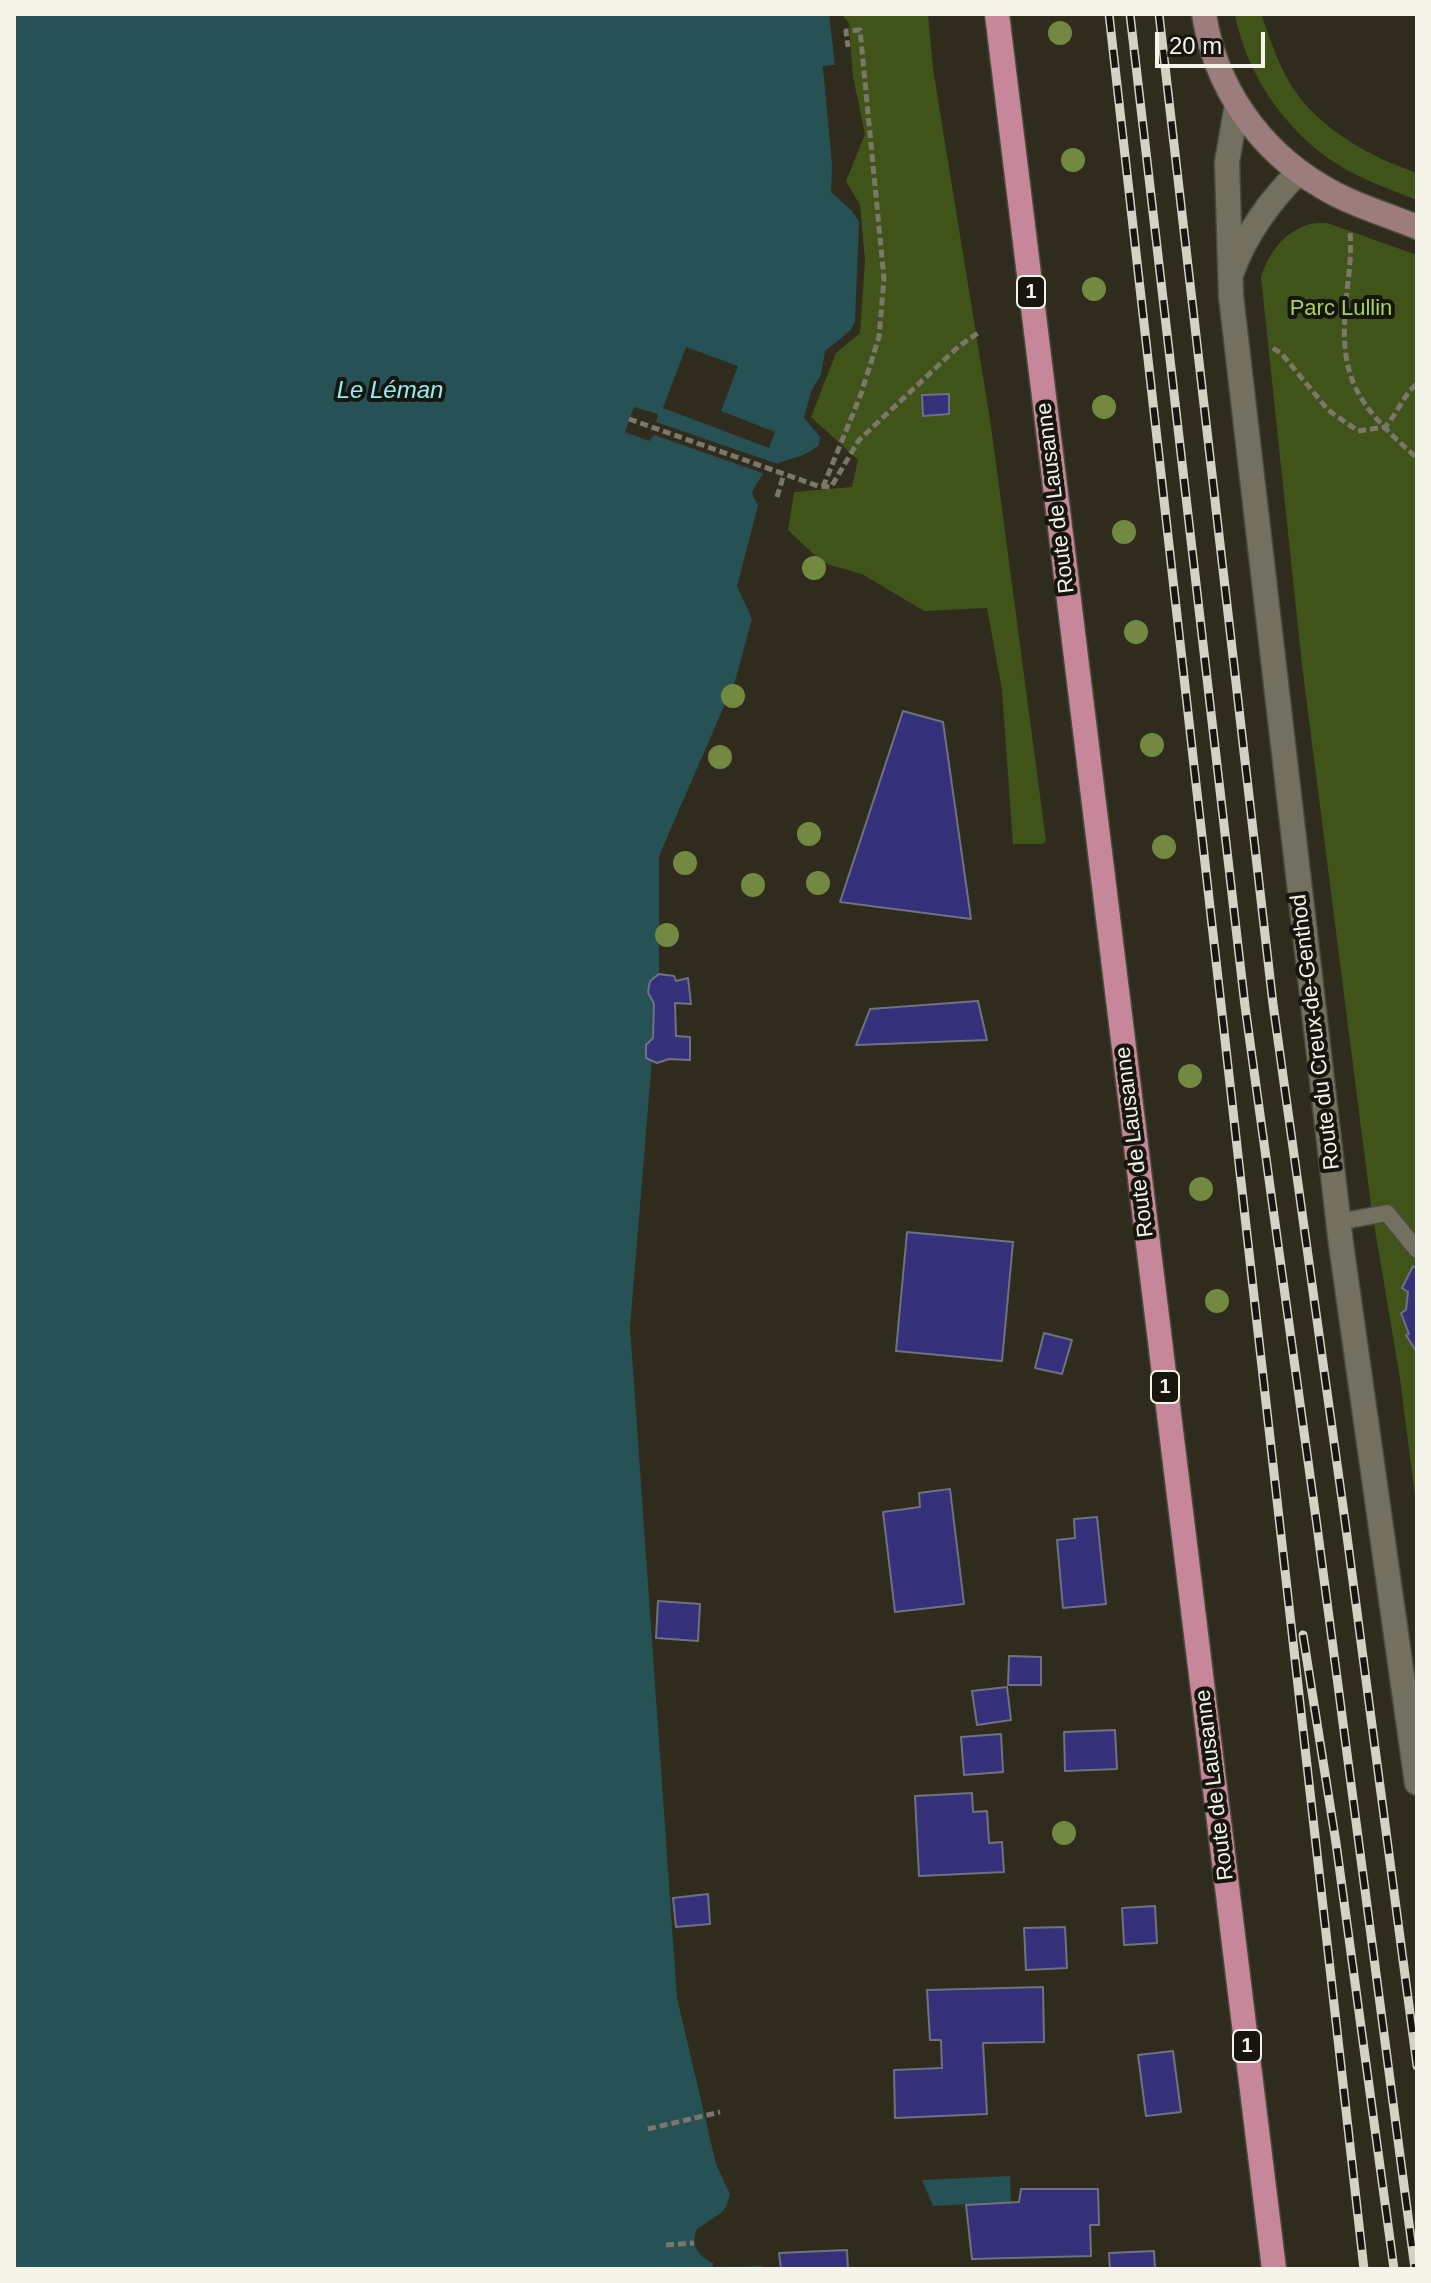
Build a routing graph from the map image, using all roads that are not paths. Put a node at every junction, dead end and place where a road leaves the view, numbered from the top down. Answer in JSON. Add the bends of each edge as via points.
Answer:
{"nodes":[{"id":1,"x":997,"y":14,"type":"edge"},
{"id":2,"x":1204,"y":14,"type":"edge"},
{"id":3,"x":1237,"y":105,"type":"junction"},
{"id":4,"x":1299,"y":172,"type":"junction"},
{"id":5,"x":1417,"y":227,"type":"edge"},
{"id":6,"x":1230,"y":278,"type":"junction"},
{"id":7,"x":1338,"y":1222,"type":"junction"},
{"id":8,"x":1417,"y":1250,"type":"edge"},
{"id":9,"x":1417,"y":1783,"type":"edge"},
{"id":10,"x":1274,"y":2269,"type":"edge"}],
"edges":[{"from":1,"to":10,"type":"main road","name":"Route de Lausanne","number":"1"},
{"from":2,"to":3,"type":"street","via":[[1219,71]]},
{"from":3,"to":4,"type":"street","via":[[1273,151]]},
{"from":3,"to":6,"type":"street","name":"Route du Creux-de-Genthod","via":[[1227,162]]},
{"from":4,"to":5,"type":"street","via":[[1323,188]]},
{"from":4,"to":6,"type":"street","via":[[1248,238]]},
{"from":6,"to":7,"type":"street","name":"Route du Creux-de-Genthod"},
{"from":7,"to":8,"type":"lane","via":[[1387,1213]]},
{"from":7,"to":9,"type":"street","name":"Route du Creux-de-Genthod"}]}
